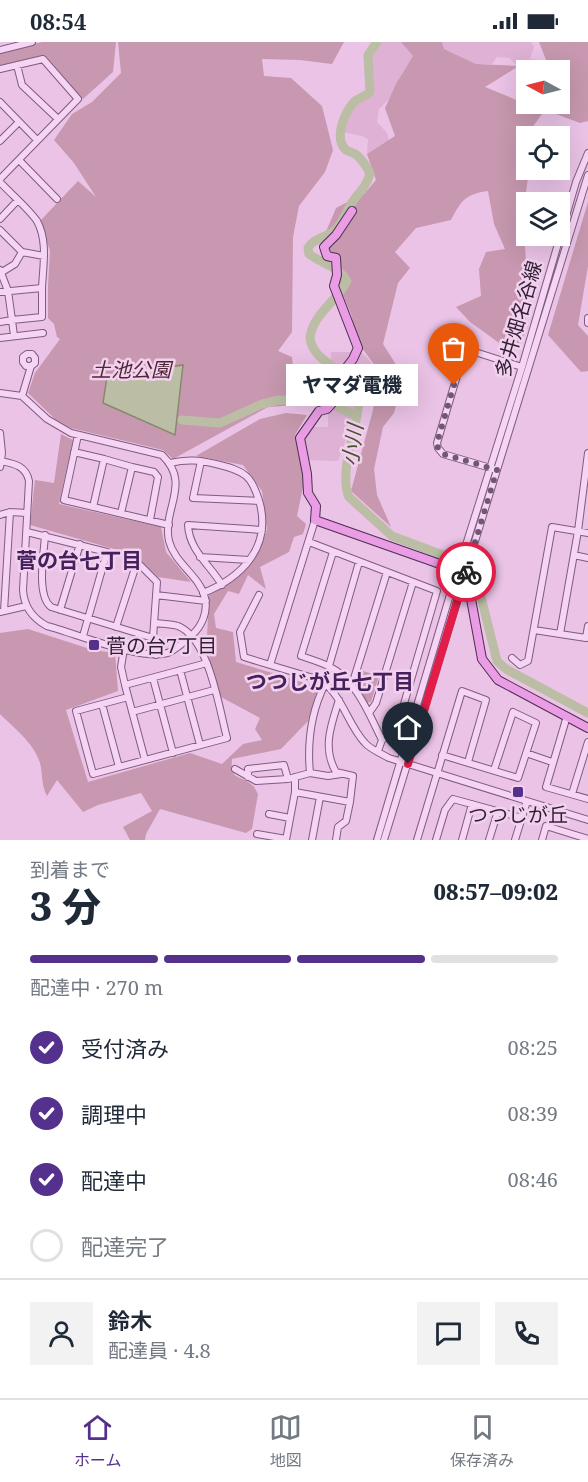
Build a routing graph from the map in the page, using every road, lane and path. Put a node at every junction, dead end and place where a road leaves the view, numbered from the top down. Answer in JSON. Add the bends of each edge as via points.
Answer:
{"nodes":[{"id":1,"x":32,"y":42,"type":"edge"},
{"id":2,"x":16,"y":44,"type":"edge"},
{"id":3,"x":0,"y":50,"type":"edge"},
{"id":4,"x":17,"y":65,"type":"junction"},
{"id":5,"x":0,"y":69,"type":"edge"},
{"id":6,"x":0,"y":102,"type":"edge"},
{"id":7,"x":58,"y":119,"type":"junction"},
{"id":8,"x":19,"y":122,"type":"junction"},
{"id":9,"x":37,"y":140,"type":"junction"},
{"id":10,"x":0,"y":141,"type":"edge"},
{"id":11,"x":588,"y":153,"type":"edge"},
{"id":12,"x":19,"y":160,"type":"junction"},
{"id":13,"x":588,"y":175,"type":"edge"},
{"id":14,"x":0,"y":181,"type":"edge"},
{"id":15,"x":57,"y":199,"type":"dead end"},
{"id":16,"x":17,"y":201,"type":"junction"},
{"id":17,"x":352,"y":211,"type":"dead end"},
{"id":18,"x":0,"y":219,"type":"edge"},
{"id":19,"x":0,"y":230,"type":"edge"},
{"id":20,"x":22,"y":252,"type":"junction"},
{"id":21,"x":44,"y":256,"type":"junction"},
{"id":22,"x":1,"y":271,"type":"edge"},
{"id":23,"x":42,"y":288,"type":"junction"},
{"id":24,"x":8,"y":291,"type":"junction"},
{"id":25,"x":0,"y":292,"type":"edge"},
{"id":26,"x":588,"y":318,"type":"edge"},
{"id":27,"x":12,"y":320,"type":"junction"},
{"id":28,"x":0,"y":322,"type":"edge"},
{"id":29,"x":588,"y":323,"type":"edge"},
{"id":30,"x":43,"y":333,"type":"dead end"},
{"id":31,"x":14,"y":336,"type":"junction"},
{"id":32,"x":0,"y":338,"type":"edge"},
{"id":33,"x":31,"y":366,"type":"dead end"},
{"id":34,"x":522,"y":367,"type":"junction"},
{"id":35,"x":0,"y":393,"type":"edge"},
{"id":36,"x":22,"y":396,"type":"junction"},
{"id":37,"x":0,"y":433,"type":"edge"},
{"id":38,"x":78,"y":435,"type":"junction"},
{"id":39,"x":74,"y":452,"type":"junction"},
{"id":40,"x":588,"y":453,"type":"edge"},
{"id":41,"x":104,"y":459,"type":"junction"},
{"id":42,"x":201,"y":461,"type":"junction"},
{"id":43,"x":170,"y":463,"type":"junction"},
{"id":44,"x":1,"y":464,"type":"edge"},
{"id":45,"x":132,"y":467,"type":"junction"},
{"id":46,"x":494,"y":469,"type":"junction"},
{"id":47,"x":259,"y":501,"type":"junction"},
{"id":48,"x":93,"y":507,"type":"junction"},
{"id":49,"x":10,"y":512,"type":"junction"},
{"id":50,"x":27,"y":513,"type":"junction"},
{"id":51,"x":121,"y":513,"type":"junction"},
{"id":52,"x":0,"y":515,"type":"edge"},
{"id":53,"x":315,"y":519,"type":"junction"},
{"id":54,"x":150,"y":520,"type":"junction"},
{"id":55,"x":169,"y":525,"type":"junction"},
{"id":56,"x":262,"y":530,"type":"junction"},
{"id":57,"x":27,"y":531,"type":"junction"},
{"id":58,"x":578,"y":531,"type":"junction"},
{"id":59,"x":588,"y":533,"type":"edge"},
{"id":60,"x":45,"y":535,"type":"junction"},
{"id":61,"x":309,"y":542,"type":"junction"},
{"id":62,"x":80,"y":544,"type":"junction"},
{"id":63,"x":8,"y":545,"type":"junction"},
{"id":64,"x":0,"y":547,"type":"edge"},
{"id":65,"x":333,"y":552,"type":"junction"},
{"id":66,"x":574,"y":555,"type":"junction"},
{"id":67,"x":200,"y":557,"type":"junction"},
{"id":68,"x":588,"y":558,"type":"edge"},
{"id":69,"x":249,"y":560,"type":"junction"},
{"id":70,"x":359,"y":562,"type":"junction"},
{"id":71,"x":387,"y":572,"type":"junction"},
{"id":72,"x":3,"y":579,"type":"edge"},
{"id":73,"x":413,"y":582,"type":"junction"},
{"id":74,"x":222,"y":585,"type":"junction"},
{"id":75,"x":203,"y":593,"type":"junction"},
{"id":76,"x":156,"y":595,"type":"junction"},
{"id":77,"x":259,"y":595,"type":"dead end"},
{"id":78,"x":206,"y":601,"type":"junction"},
{"id":79,"x":26,"y":606,"type":"junction"},
{"id":80,"x":60,"y":610,"type":"junction"},
{"id":81,"x":2,"y":611,"type":"edge"},
{"id":82,"x":88,"y":618,"type":"junction"},
{"id":83,"x":154,"y":623,"type":"junction"},
{"id":84,"x":588,"y":626,"type":"edge"},
{"id":85,"x":116,"y":627,"type":"junction"},
{"id":86,"x":534,"y":630,"type":"junction"},
{"id":87,"x":560,"y":634,"type":"junction"},
{"id":88,"x":83,"y":636,"type":"junction"},
{"id":89,"x":191,"y":636,"type":"junction"},
{"id":90,"x":153,"y":638,"type":"junction"},
{"id":91,"x":124,"y":649,"type":"junction"},
{"id":92,"x":156,"y":655,"type":"junction"},
{"id":93,"x":512,"y":658,"type":"dead end"},
{"id":94,"x":207,"y":663,"type":"junction"},
{"id":95,"x":270,"y":665,"type":"junction"},
{"id":96,"x":329,"y":666,"type":"junction"},
{"id":97,"x":180,"y":670,"type":"junction"},
{"id":98,"x":153,"y":678,"type":"junction"},
{"id":99,"x":325,"y":684,"type":"junction"},
{"id":100,"x":125,"y":685,"type":"junction"},
{"id":101,"x":352,"y":685,"type":"junction"},
{"id":102,"x":214,"y":690,"type":"junction"},
{"id":103,"x":128,"y":697,"type":"junction"},
{"id":104,"x":187,"y":697,"type":"junction"},
{"id":105,"x":339,"y":700,"type":"junction"},
{"id":106,"x":102,"y":704,"type":"junction"},
{"id":107,"x":160,"y":704,"type":"junction"},
{"id":108,"x":132,"y":712,"type":"junction"},
{"id":109,"x":369,"y":713,"type":"junction"},
{"id":110,"x":567,"y":716,"type":"junction"},
{"id":111,"x":588,"y":728,"type":"edge"},
{"id":112,"x":382,"y":740,"type":"junction"},
{"id":113,"x":588,"y":742,"type":"edge"},
{"id":114,"x":200,"y":745,"type":"junction"},
{"id":115,"x":378,"y":751,"type":"junction"},
{"id":116,"x":173,"y":753,"type":"junction"},
{"id":117,"x":526,"y":753,"type":"junction"},
{"id":118,"x":442,"y":755,"type":"junction"},
{"id":119,"x":145,"y":760,"type":"junction"},
{"id":120,"x":468,"y":762,"type":"junction"},
{"id":121,"x":552,"y":762,"type":"junction"},
{"id":122,"x":404,"y":763,"type":"junction"},
{"id":123,"x":119,"y":767,"type":"junction"},
{"id":124,"x":235,"y":769,"type":"dead end"},
{"id":125,"x":494,"y":770,"type":"junction"},
{"id":126,"x":310,"y":773,"type":"junction"},
{"id":127,"x":340,"y":774,"type":"junction"},
{"id":128,"x":437,"y":774,"type":"junction"},
{"id":129,"x":248,"y":777,"type":"junction"},
{"id":130,"x":295,"y":777,"type":"junction"},
{"id":131,"x":288,"y":779,"type":"junction"},
{"id":132,"x":295,"y":792,"type":"junction"},
{"id":133,"x":572,"y":794,"type":"junction"},
{"id":134,"x":320,"y":797,"type":"junction"},
{"id":135,"x":588,"y":799,"type":"edge"},
{"id":136,"x":527,"y":801,"type":"junction"},
{"id":137,"x":350,"y":802,"type":"junction"},
{"id":138,"x":472,"y":804,"type":"junction"},
{"id":139,"x":498,"y":812,"type":"junction"},
{"id":140,"x":269,"y":814,"type":"dead end"},
{"id":141,"x":290,"y":818,"type":"junction"},
{"id":142,"x":522,"y":818,"type":"junction"},
{"id":143,"x":588,"y":820,"type":"edge"},
{"id":144,"x":257,"y":834,"type":"dead end"},
{"id":145,"x":570,"y":837,"type":"edge"},
{"id":146,"x":588,"y":839,"type":"edge"},
{"id":147,"x":286,"y":840,"type":"edge"},
{"id":148,"x":312,"y":840,"type":"edge"},
{"id":149,"x":336,"y":840,"type":"edge"},
{"id":150,"x":377,"y":840,"type":"edge"},
{"id":151,"x":384,"y":840,"type":"edge"},
{"id":152,"x":417,"y":840,"type":"edge"},
{"id":153,"x":436,"y":840,"type":"edge"},
{"id":154,"x":462,"y":840,"type":"edge"},
{"id":155,"x":489,"y":840,"type":"edge"},
{"id":156,"x":515,"y":840,"type":"edge"},
{"id":157,"x":542,"y":840,"type":"edge"}],
"edges":[{"from":1,"to":2,"type":"street"},
{"from":2,"to":3,"type":"street"},
{"from":4,"to":5,"type":"street"},
{"from":4,"to":7,"type":"street","via":[[22,85]]},
{"from":4,"to":7,"type":"street","via":[[44,60],[78,99]]},
{"from":6,"to":8,"type":"street"},
{"from":7,"to":9,"type":"street"},
{"from":8,"to":9,"type":"street"},
{"from":8,"to":10,"type":"street"},
{"from":9,"to":12,"type":"street"},
{"from":11,"to":34,"type":"street","name":"多井畑名谷線"},
{"from":12,"to":14,"type":"street"},
{"from":12,"to":15,"type":"street"},
{"from":13,"to":46,"type":"street","name":"多井畑名谷線"},
{"from":14,"to":16,"type":"street"},
{"from":16,"to":18,"type":"street"},
{"from":16,"to":21,"type":"street","via":[[36,221]]},
{"from":17,"to":53,"type":"main road","via":[[324,248],[327,256],[336,258],[334,286],[358,348],[336,381],[335,400],[319,411],[300,438],[308,493],[316,506]]},
{"from":19,"to":20,"type":"street"},
{"from":20,"to":21,"type":"street"},
{"from":20,"to":22,"type":"street","via":[[15,264]]},
{"from":21,"to":23,"type":"street"},
{"from":22,"to":24,"type":"street"},
{"from":23,"to":24,"type":"street"},
{"from":23,"to":27,"type":"street","via":[[42,317]]},
{"from":24,"to":25,"type":"street"},
{"from":24,"to":27,"type":"street"},
{"from":26,"to":29,"type":"street"},
{"from":27,"to":28,"type":"street"},
{"from":27,"to":31,"type":"street"},
{"from":30,"to":31,"type":"street"},
{"from":31,"to":32,"type":"street"},
{"from":33,"to":36,"type":"street"},
{"from":34,"to":46,"type":"street","name":"多井畑名谷線"},
{"from":34,"to":46,"type":"street","via":[[469,352],[462,359],[437,443],[443,454]]},
{"from":35,"to":36,"type":"street"},
{"from":36,"to":38,"type":"street","via":[[59,428]]},
{"from":37,"to":44,"type":"street"},
{"from":38,"to":39,"type":"street"},
{"from":38,"to":43,"type":"street","via":[[162,455]]},
{"from":39,"to":41,"type":"street"},
{"from":39,"to":48,"type":"street","via":[[64,500]]},
{"from":40,"to":58,"type":"street"},
{"from":41,"to":45,"type":"street"},
{"from":41,"to":48,"type":"street"},
{"from":42,"to":43,"type":"street"},
{"from":42,"to":47,"type":"street","via":[[242,472],[250,478]]},
{"from":42,"to":47,"type":"street","via":[[193,498]]},
{"from":43,"to":55,"type":"street","via":[[176,485]]},
{"from":44,"to":50,"type":"street","via":[[20,465],[28,475]]},
{"from":45,"to":51,"type":"street"},
{"from":45,"to":54,"type":"street","via":[[154,472],[158,477]]},
{"from":46,"to":122,"type":"street","name":"多井畑名谷線","bridge":true,"via":[[456,606]]},
{"from":46,"to":122,"type":"street","name":"多井畑名谷線","bridge":true,"via":[[449,598]]},
{"from":47,"to":56,"type":"street"},
{"from":48,"to":51,"type":"street"},
{"from":49,"to":50,"type":"street"},
{"from":49,"to":52,"type":"street"},
{"from":49,"to":63,"type":"street"},
{"from":50,"to":57,"type":"street"},
{"from":51,"to":54,"type":"street"},
{"from":53,"to":61,"type":"street"},
{"from":53,"to":110,"type":"main road","via":[[437,563],[464,577],[487,668],[498,680]]},
{"from":54,"to":55,"type":"street"},
{"from":55,"to":75,"type":"street","via":[[172,551]]},
{"from":56,"to":67,"type":"street","via":[[188,525],[189,537]]},
{"from":56,"to":69,"type":"street"},
{"from":57,"to":60,"type":"street"},
{"from":57,"to":79,"type":"street","via":[[23,590]]},
{"from":58,"to":59,"type":"street"},
{"from":58,"to":66,"type":"street"},
{"from":58,"to":86,"type":"street","via":[[552,527]]},
{"from":60,"to":62,"type":"street"},
{"from":60,"to":80,"type":"street","via":[[43,598],[51,608]]},
{"from":61,"to":65,"type":"street"},
{"from":61,"to":95,"type":"street"},
{"from":62,"to":80,"type":"street"},
{"from":62,"to":82,"type":"street","via":[[107,552]]},
{"from":63,"to":64,"type":"street"},
{"from":63,"to":72,"type":"street"},
{"from":65,"to":70,"type":"street"},
{"from":65,"to":96,"type":"street","via":[[302,656]]},
{"from":66,"to":68,"type":"street"},
{"from":66,"to":87,"type":"street"},
{"from":67,"to":69,"type":"street"},
{"from":67,"to":74,"type":"street"},
{"from":69,"to":74,"type":"street"},
{"from":70,"to":71,"type":"street"},
{"from":70,"to":96,"type":"street"},
{"from":71,"to":73,"type":"street"},
{"from":71,"to":101,"type":"street"},
{"from":72,"to":81,"type":"street"},
{"from":73,"to":109,"type":"street","via":[[376,703]]},
{"from":73,"to":112,"type":"street","via":[[437,591],[396,731]]},
{"from":74,"to":75,"type":"street"},
{"from":75,"to":78,"type":"street"},
{"from":76,"to":78,"type":"street"},
{"from":76,"to":83,"type":"street"},
{"from":76,"to":85,"type":"street","via":[[156,580],[137,562]]},
{"from":77,"to":95,"type":"street","via":[[240,632],[244,657]]},
{"from":78,"to":89,"type":"street","via":[[204,616]]},
{"from":79,"to":81,"type":"street"},
{"from":79,"to":88,"type":"street","via":[[42,623]]},
{"from":80,"to":82,"type":"street"},
{"from":82,"to":85,"type":"street"},
{"from":82,"to":88,"type":"street"},
{"from":83,"to":89,"type":"street","via":[[178,627]]},
{"from":83,"to":90,"type":"street"},
{"from":84,"to":87,"type":"street","via":[[586,638]]},
{"from":85,"to":90,"type":"street"},
{"from":86,"to":87,"type":"street"},
{"from":86,"to":93,"type":"street","via":[[528,661],[520,665]]},
{"from":88,"to":91,"type":"street"},
{"from":89,"to":92,"type":"street","via":[[169,653]]},
{"from":89,"to":94,"type":"street"},
{"from":90,"to":92,"type":"street"},
{"from":91,"to":92,"type":"street"},
{"from":91,"to":100,"type":"street","via":[[121,667]]},
{"from":94,"to":97,"type":"street"},
{"from":94,"to":102,"type":"street"},
{"from":95,"to":99,"type":"street"},
{"from":96,"to":101,"type":"street"},
{"from":97,"to":98,"type":"street"},
{"from":97,"to":104,"type":"street"},
{"from":98,"to":100,"type":"street"},
{"from":98,"to":107,"type":"street"},
{"from":99,"to":105,"type":"street"},
{"from":99,"to":126,"type":"street","via":[[309,733]]},
{"from":100,"to":103,"type":"street"},
{"from":101,"to":109,"type":"street"},
{"from":102,"to":104,"type":"street"},
{"from":102,"to":114,"type":"street","via":[[227,738]]},
{"from":103,"to":106,"type":"street"},
{"from":103,"to":108,"type":"street"},
{"from":104,"to":107,"type":"street"},
{"from":104,"to":114,"type":"street"},
{"from":105,"to":115,"type":"street","via":[[365,744]]},
{"from":105,"to":127,"type":"street","via":[[328,740],[333,767]]},
{"from":106,"to":123,"type":"street"},
{"from":106,"to":123,"type":"street","via":[[76,711],[93,774]]},
{"from":107,"to":108,"type":"street"},
{"from":107,"to":116,"type":"street"},
{"from":108,"to":119,"type":"street"},
{"from":109,"to":112,"type":"street"},
{"from":110,"to":111,"type":"main road"},
{"from":110,"to":121,"type":"street"},
{"from":112,"to":115,"type":"street"},
{"from":113,"to":133,"type":"street"},
{"from":114,"to":116,"type":"street"},
{"from":115,"to":122,"type":"street"},
{"from":116,"to":119,"type":"street"},
{"from":117,"to":121,"type":"street"},
{"from":117,"to":125,"type":"street","via":[[518,778]]},
{"from":117,"to":125,"type":"street","via":[[536,723],[513,712]]},
{"from":118,"to":120,"type":"street"},
{"from":118,"to":120,"type":"street","via":[[462,691],[486,700]]},
{"from":118,"to":128,"type":"street"},
{"from":119,"to":123,"type":"street"},
{"from":120,"to":125,"type":"street"},
{"from":121,"to":133,"type":"street","via":[[546,787]]},
{"from":122,"to":128,"type":"street"},
{"from":122,"to":150,"type":"street","name":"多井畑名谷線"},
{"from":122,"to":151,"type":"street","name":"多井畑名谷線"},
{"from":124,"to":129,"type":"street"},
{"from":126,"to":127,"type":"street"},
{"from":126,"to":130,"type":"street"},
{"from":127,"to":137,"type":"street","via":[[353,776]]},
{"from":128,"to":136,"type":"street"},
{"from":128,"to":152,"type":"street"},
{"from":129,"to":131,"type":"street","via":[[256,781]]},
{"from":129,"to":131,"type":"street","via":[[248,769],[284,765]]},
{"from":130,"to":131,"type":"street"},
{"from":130,"to":132,"type":"street"},
{"from":132,"to":134,"type":"street"},
{"from":132,"to":141,"type":"street"},
{"from":133,"to":135,"type":"street"},
{"from":134,"to":137,"type":"street"},
{"from":134,"to":148,"type":"street"},
{"from":136,"to":142,"type":"street"},
{"from":136,"to":143,"type":"street"},
{"from":137,"to":149,"type":"street"},
{"from":138,"to":139,"type":"street"},
{"from":138,"to":153,"type":"street","via":[[453,799],[445,810]]},
{"from":138,"to":154,"type":"street"},
{"from":139,"to":142,"type":"street"},
{"from":139,"to":155,"type":"street"},
{"from":140,"to":141,"type":"street"},
{"from":141,"to":147,"type":"street"},
{"from":142,"to":156,"type":"street"},
{"from":144,"to":147,"type":"street"},
{"from":145,"to":146,"type":"street"},
{"from":145,"to":157,"type":"street","via":[[546,826]]}]}
